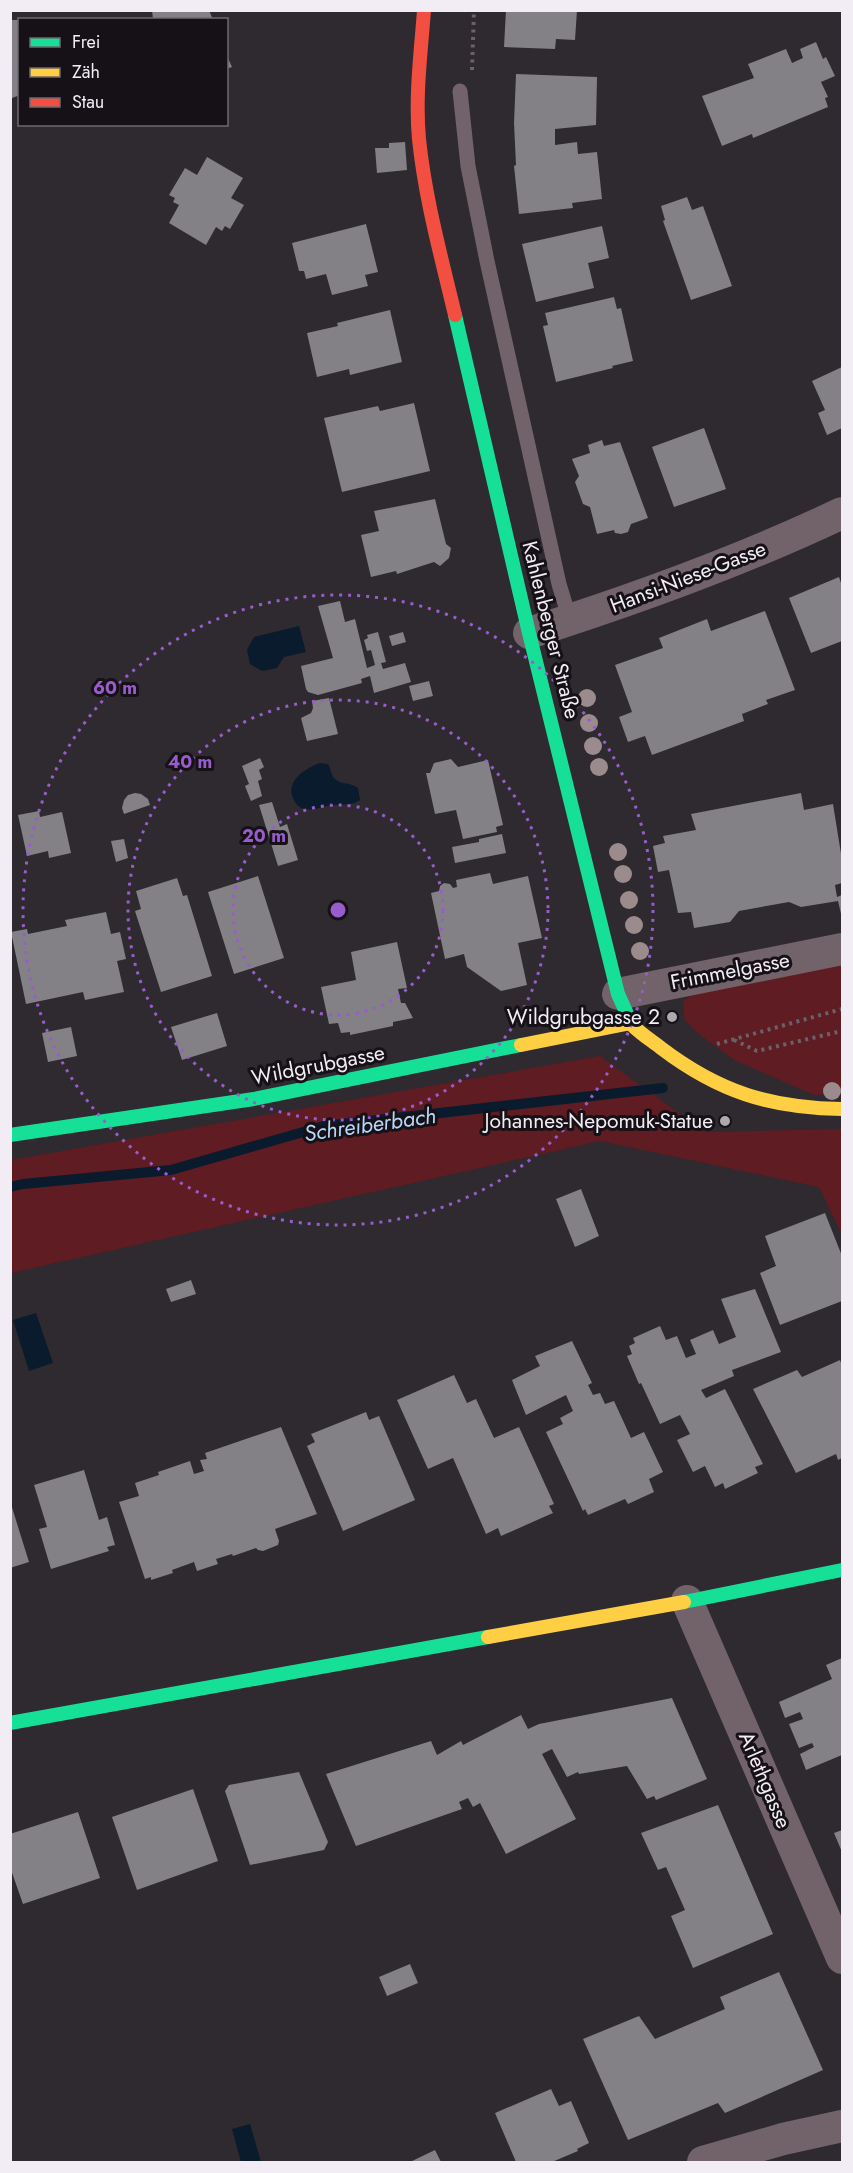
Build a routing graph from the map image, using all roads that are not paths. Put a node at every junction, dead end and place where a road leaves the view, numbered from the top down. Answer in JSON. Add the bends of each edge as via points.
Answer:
{"nodes":[{"id":1,"x":424,"y":10,"type":"edge"},
{"id":2,"x":460,"y":91,"type":"road end"},
{"id":3,"x":843,"y":513,"type":"edge"},
{"id":4,"x":570,"y":620,"type":"junction"},
{"id":5,"x":529,"y":633,"type":"junction"},
{"id":6,"x":843,"y":949,"type":"edge"},
{"id":7,"x":618,"y":994,"type":"junction"},
{"id":8,"x":631,"y":1023,"type":"junction"},
{"id":9,"x":843,"y":1109,"type":"edge"},
{"id":10,"x":10,"y":1136,"type":"edge"},
{"id":11,"x":843,"y":1570,"type":"edge"},
{"id":12,"x":687,"y":1601,"type":"junction"},
{"id":13,"x":10,"y":1723,"type":"edge"},
{"id":14,"x":843,"y":1958,"type":"edge"},
{"id":15,"x":843,"y":2126,"type":"edge"},
{"id":16,"x":703,"y":2163,"type":"edge"}],
"edges":[{"from":1,"to":5,"type":"street","name":"Kahlenberger Straße","via":[[419,137],[428,199]]},
{"from":2,"to":4,"type":"lane","via":[[468,166],[487,261]]},
{"from":3,"to":4,"type":"street","name":"Hansi-Niese-Gasse","via":[[738,560]]},
{"from":4,"to":5,"type":"street","name":"Hansi-Niese-Gasse"},
{"from":5,"to":7,"type":"street","name":"Kahlenberger Straße"},
{"from":6,"to":7,"type":"street","name":"Frimmelgasse"},
{"from":7,"to":8,"type":"street","name":"Kahlenberger Straße"},
{"from":8,"to":9,"type":"street","name":"Kahlenberger Straße","via":[[669,1055],[723,1089],[790,1107]]},
{"from":8,"to":10,"type":"street","name":"Wildgrubgasse","via":[[254,1099]]},
{"from":11,"to":12,"type":"street"},
{"from":12,"to":13,"type":"street"},
{"from":12,"to":14,"type":"street","name":"Arlethgasse"},
{"from":15,"to":16,"type":"street"}]}
